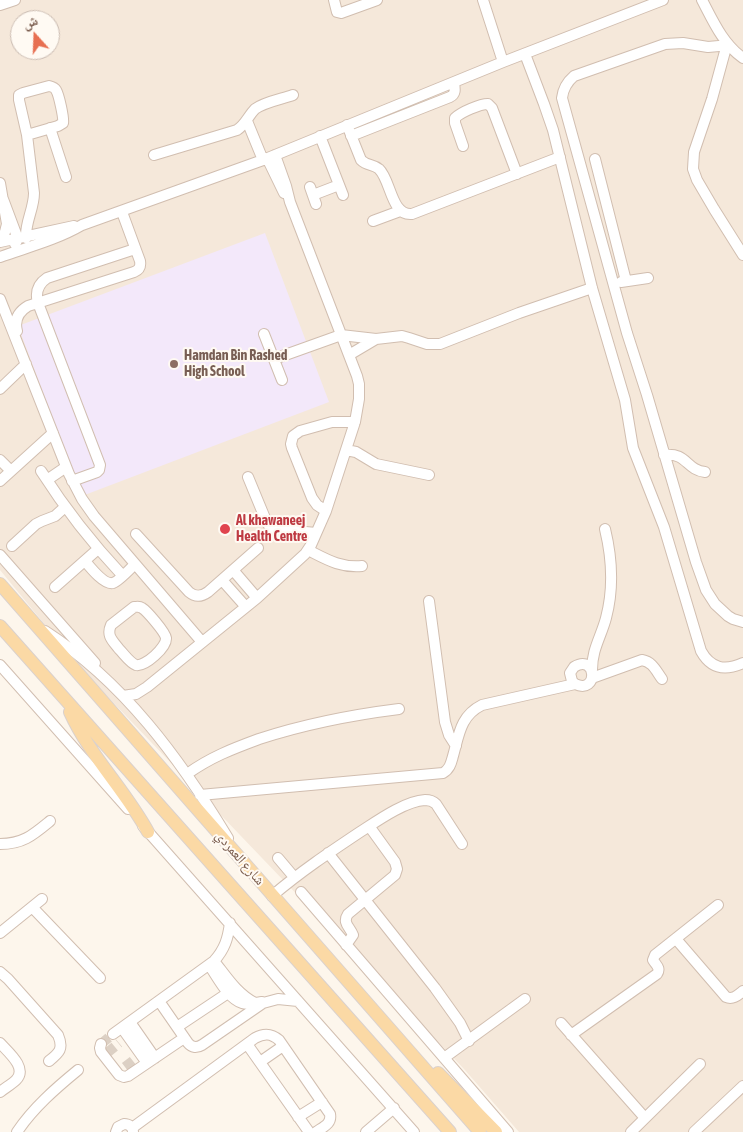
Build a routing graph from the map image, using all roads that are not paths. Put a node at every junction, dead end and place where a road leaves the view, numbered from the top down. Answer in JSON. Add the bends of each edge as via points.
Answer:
{"nodes":[{"id":1,"x":16,"y":0,"type":"edge"},
{"id":2,"x":334,"y":0,"type":"edge"},
{"id":3,"x":377,"y":0,"type":"edge"},
{"id":4,"x":483,"y":0,"type":"edge"},
{"id":5,"x":663,"y":0,"type":"edge"},
{"id":6,"x":702,"y":0,"type":"edge"},
{"id":7,"x":0,"y":5,"type":"edge"},
{"id":8,"x":728,"y":44,"type":"junction"},
{"id":9,"x":525,"y":54,"type":"junction"},
{"id":10,"x":743,"y":58,"type":"edge"},
{"id":11,"x":503,"y":62,"type":"junction"},
{"id":12,"x":293,"y":96,"type":"dead end"},
{"id":13,"x":247,"y":121,"type":"junction"},
{"id":14,"x":50,"y":128,"type":"junction"},
{"id":15,"x":349,"y":130,"type":"junction"},
{"id":16,"x":27,"y":135,"type":"junction"},
{"id":17,"x":320,"y":136,"type":"junction"},
{"id":18,"x":463,"y":146,"type":"dead end"},
{"id":19,"x":154,"y":155,"type":"dead end"},
{"id":20,"x":560,"y":157,"type":"junction"},
{"id":21,"x":268,"y":158,"type":"junction"},
{"id":22,"x":595,"y":159,"type":"dead end"},
{"id":23,"x":517,"y":174,"type":"junction"},
{"id":24,"x":66,"y":177,"type":"dead end"},
{"id":25,"x":0,"y":183,"type":"edge"},
{"id":26,"x":339,"y":185,"type":"junction"},
{"id":27,"x":313,"y":195,"type":"dead end"},
{"id":28,"x":343,"y":195,"type":"dead end"},
{"id":29,"x":2,"y":199,"type":"edge"},
{"id":30,"x":400,"y":211,"type":"junction"},
{"id":31,"x":120,"y":212,"type":"junction"},
{"id":32,"x":373,"y":221,"type":"dead end"},
{"id":33,"x":82,"y":225,"type":"junction"},
{"id":34,"x":22,"y":238,"type":"junction"},
{"id":35,"x":0,"y":242,"type":"edge"},
{"id":36,"x":134,"y":244,"type":"junction"},
{"id":37,"x":0,"y":250,"type":"edge"},
{"id":38,"x":743,"y":255,"type":"edge"},
{"id":39,"x":0,"y":257,"type":"edge"},
{"id":40,"x":648,"y":278,"type":"dead end"},
{"id":41,"x":626,"y":281,"type":"junction"},
{"id":42,"x":613,"y":283,"type":"junction"},
{"id":43,"x":592,"y":288,"type":"junction"},
{"id":44,"x":0,"y":298,"type":"edge"},
{"id":45,"x":38,"y":303,"type":"junction"},
{"id":46,"x":264,"y":334,"type":"dead end"},
{"id":47,"x":341,"y":335,"type":"junction"},
{"id":48,"x":376,"y":339,"type":"junction"},
{"id":49,"x":21,"y":352,"type":"junction"},
{"id":50,"x":349,"y":356,"type":"junction"},
{"id":51,"x":274,"y":359,"type":"junction"},
{"id":52,"x":26,"y":364,"type":"junction"},
{"id":53,"x":282,"y":380,"type":"dead end"},
{"id":54,"x":0,"y":389,"type":"edge"},
{"id":55,"x":355,"y":422,"type":"junction"},
{"id":56,"x":53,"y":433,"type":"junction"},
{"id":57,"x":346,"y":450,"type":"junction"},
{"id":58,"x":664,"y":454,"type":"junction"},
{"id":59,"x":0,"y":460,"type":"edge"},
{"id":60,"x":66,"y":467,"type":"junction"},
{"id":61,"x":11,"y":471,"type":"junction"},
{"id":62,"x":705,"y":472,"type":"dead end"},
{"id":63,"x":429,"y":475,"type":"dead end"},
{"id":64,"x":248,"y":477,"type":"dead end"},
{"id":65,"x":0,"y":481,"type":"edge"},
{"id":66,"x":72,"y":481,"type":"junction"},
{"id":67,"x":65,"y":508,"type":"junction"},
{"id":68,"x":326,"y":511,"type":"junction"},
{"id":69,"x":604,"y":529,"type":"dead end"},
{"id":70,"x":316,"y":533,"type":"junction"},
{"id":71,"x":136,"y":534,"type":"dead end"},
{"id":72,"x":12,"y":546,"type":"dead end"},
{"id":73,"x":258,"y":548,"type":"dead end"},
{"id":74,"x":98,"y":549,"type":"junction"},
{"id":75,"x":308,"y":550,"type":"junction"},
{"id":76,"x":0,"y":554,"type":"edge"},
{"id":77,"x":84,"y":561,"type":"junction"},
{"id":78,"x":135,"y":564,"type":"junction"},
{"id":79,"x":362,"y":566,"type":"dead end"},
{"id":80,"x":234,"y":570,"type":"junction"},
{"id":81,"x":122,"y":575,"type":"junction"},
{"id":82,"x":222,"y":580,"type":"junction"},
{"id":83,"x":0,"y":584,"type":"edge"},
{"id":84,"x":55,"y":587,"type":"dead end"},
{"id":85,"x":257,"y":598,"type":"junction"},
{"id":86,"x":429,"y":601,"type":"dead end"},
{"id":87,"x":246,"y":607,"type":"junction"},
{"id":88,"x":743,"y":622,"type":"edge"},
{"id":89,"x":36,"y":625,"type":"junction"},
{"id":90,"x":0,"y":626,"type":"edge"},
{"id":91,"x":202,"y":642,"type":"junction"},
{"id":92,"x":595,"y":646,"type":"junction"},
{"id":93,"x":154,"y":656,"type":"junction"},
{"id":94,"x":743,"y":663,"type":"edge"},
{"id":95,"x":577,"y":664,"type":"junction"},
{"id":96,"x":1,"y":667,"type":"edge"},
{"id":97,"x":167,"y":670,"type":"junction"},
{"id":98,"x":592,"y":674,"type":"junction"},
{"id":99,"x":101,"y":675,"type":"junction"},
{"id":100,"x":662,"y":679,"type":"dead end"},
{"id":101,"x":574,"y":684,"type":"junction"},
{"id":102,"x":123,"y":696,"type":"junction"},
{"id":103,"x":65,"y":700,"type":"junction"},
{"id":104,"x":399,"y":709,"type":"dead end"},
{"id":105,"x":456,"y":746,"type":"junction"},
{"id":106,"x":187,"y":774,"type":"junction"},
{"id":107,"x":200,"y":795,"type":"junction"},
{"id":108,"x":50,"y":821,"type":"dead end"},
{"id":109,"x":369,"y":826,"type":"junction"},
{"id":110,"x":148,"y":832,"type":"junction"},
{"id":111,"x":0,"y":844,"type":"edge"},
{"id":112,"x":462,"y":844,"type":"dead end"},
{"id":113,"x":328,"y":853,"type":"junction"},
{"id":114,"x":240,"y":858,"type":"junction"},
{"id":115,"x":278,"y":858,"type":"dead end"},
{"id":116,"x":294,"y":877,"type":"junction"},
{"id":117,"x":301,"y":892,"type":"dead end"},
{"id":118,"x":272,"y":896,"type":"junction"},
{"id":119,"x":42,"y":899,"type":"dead end"},
{"id":120,"x":365,"y":900,"type":"junction"},
{"id":121,"x":718,"y":904,"type":"dead end"},
{"id":122,"x":32,"y":908,"type":"junction"},
{"id":123,"x":230,"y":923,"type":"junction"},
{"id":124,"x":0,"y":933,"type":"edge"},
{"id":125,"x":676,"y":939,"type":"junction"},
{"id":126,"x":346,"y":944,"type":"junction"},
{"id":127,"x":212,"y":963,"type":"junction"},
{"id":128,"x":0,"y":972,"type":"edge"},
{"id":129,"x":100,"y":978,"type":"dead end"},
{"id":130,"x":743,"y":991,"type":"edge"},
{"id":131,"x":228,"y":993,"type":"junction"},
{"id":132,"x":525,"y":999,"type":"dead end"},
{"id":133,"x":268,"y":1001,"type":"junction"},
{"id":134,"x":298,"y":1001,"type":"junction"},
{"id":135,"x":255,"y":1003,"type":"junction"},
{"id":136,"x":161,"y":1004,"type":"junction"},
{"id":137,"x":561,"y":1023,"type":"dead end"},
{"id":138,"x":129,"y":1025,"type":"junction"},
{"id":139,"x":177,"y":1027,"type":"junction"},
{"id":140,"x":571,"y":1035,"type":"junction"},
{"id":141,"x":128,"y":1037,"type":"junction"},
{"id":142,"x":184,"y":1038,"type":"junction"},
{"id":143,"x":469,"y":1041,"type":"junction"},
{"id":144,"x":0,"y":1044,"type":"edge"},
{"id":145,"x":247,"y":1044,"type":"junction"},
{"id":146,"x":283,"y":1046,"type":"junction"},
{"id":147,"x":104,"y":1051,"type":"dead end"},
{"id":148,"x":413,"y":1056,"type":"junction"},
{"id":149,"x":444,"y":1058,"type":"junction"},
{"id":150,"x":144,"y":1059,"type":"junction"},
{"id":151,"x":49,"y":1061,"type":"dead end"},
{"id":152,"x":260,"y":1062,"type":"junction"},
{"id":153,"x":700,"y":1064,"type":"dead end"},
{"id":154,"x":78,"y":1070,"type":"dead end"},
{"id":155,"x":743,"y":1086,"type":"edge"},
{"id":156,"x":0,"y":1092,"type":"edge"},
{"id":157,"x":322,"y":1102,"type":"junction"},
{"id":158,"x":394,"y":1108,"type":"junction"},
{"id":159,"x":298,"y":1117,"type":"junction"},
{"id":160,"x":645,"y":1118,"type":"junction"},
{"id":161,"x":133,"y":1130,"type":"edge"},
{"id":162,"x":17,"y":1132,"type":"edge"},
{"id":163,"x":116,"y":1132,"type":"edge"},
{"id":164,"x":309,"y":1132,"type":"edge"},
{"id":165,"x":316,"y":1132,"type":"edge"},
{"id":166,"x":366,"y":1132,"type":"edge"},
{"id":167,"x":414,"y":1132,"type":"edge"},
{"id":168,"x":450,"y":1132,"type":"edge"},
{"id":169,"x":480,"y":1132,"type":"edge"},
{"id":170,"x":496,"y":1132,"type":"edge"},
{"id":171,"x":508,"y":1132,"type":"edge"},
{"id":172,"x":631,"y":1132,"type":"edge"},
{"id":173,"x":694,"y":1132,"type":"edge"}],
"edges":[{"from":1,"to":7,"type":"street"},
{"from":2,"to":3,"type":"street","via":[[341,13]]},
{"from":4,"to":11,"type":"street"},
{"from":5,"to":9,"type":"street"},
{"from":6,"to":8,"type":"street"},
{"from":8,"to":10,"type":"street"},
{"from":8,"to":38,"type":"street","via":[[692,163],[696,180]]},
{"from":8,"to":42,"type":"street","via":[[714,47],[683,43],[660,45],[579,74],[564,89],[563,103]]},
{"from":9,"to":11,"type":"street"},
{"from":9,"to":20,"type":"street"},
{"from":11,"to":15,"type":"street"},
{"from":12,"to":13,"type":"street","via":[[257,108]]},
{"from":13,"to":19,"type":"street","via":[[233,131]]},
{"from":13,"to":21,"type":"street"},
{"from":14,"to":16,"type":"street"},
{"from":14,"to":16,"type":"street","via":[[61,125],[64,120],[57,92],[49,86],[19,96]]},
{"from":14,"to":24,"type":"street"},
{"from":15,"to":17,"type":"street"},
{"from":15,"to":30,"type":"street","via":[[361,160],[381,171]]},
{"from":16,"to":34,"type":"street","via":[[34,203]]},
{"from":17,"to":21,"type":"street"},
{"from":17,"to":26,"type":"street"},
{"from":18,"to":23,"type":"street","via":[[455,118],[458,114],[488,104]]},
{"from":20,"to":23,"type":"street"},
{"from":20,"to":43,"type":"street"},
{"from":21,"to":31,"type":"street"},
{"from":21,"to":47,"type":"street","via":[[290,202]]},
{"from":22,"to":41,"type":"street"},
{"from":23,"to":30,"type":"street","via":[[412,214]]},
{"from":25,"to":29,"type":"street"},
{"from":26,"to":27,"type":"street"},
{"from":26,"to":28,"type":"street"},
{"from":29,"to":34,"type":"street"},
{"from":29,"to":35,"type":"street","via":[[7,228]]},
{"from":30,"to":32,"type":"street"},
{"from":31,"to":33,"type":"street"},
{"from":31,"to":36,"type":"street","via":[[124,231]]},
{"from":33,"to":34,"type":"street"},
{"from":33,"to":39,"type":"street","via":[[52,240]]},
{"from":34,"to":35,"type":"street"},
{"from":34,"to":37,"type":"street","via":[[14,246]]},
{"from":36,"to":45,"type":"street","via":[[47,278],[37,291]]},
{"from":36,"to":45,"type":"street","via":[[141,264],[136,271]]},
{"from":40,"to":41,"type":"street"},
{"from":41,"to":42,"type":"street"},
{"from":42,"to":58,"type":"street"},
{"from":43,"to":48,"type":"street","via":[[440,344],[427,344],[402,336]]},
{"from":43,"to":94,"type":"street","via":[[625,400],[633,448],[664,527],[701,651],[708,661],[717,666],[729,668]]},
{"from":44,"to":49,"type":"street"},
{"from":45,"to":49,"type":"street","via":[[24,308],[16,319]]},
{"from":45,"to":66,"type":"street","via":[[100,462],[97,472]]},
{"from":46,"to":51,"type":"street"},
{"from":47,"to":48,"type":"street"},
{"from":47,"to":50,"type":"street"},
{"from":47,"to":51,"type":"street"},
{"from":48,"to":50,"type":"street"},
{"from":49,"to":52,"type":"street"},
{"from":50,"to":55,"type":"street","via":[[359,384]]},
{"from":51,"to":53,"type":"street"},
{"from":52,"to":54,"type":"street"},
{"from":52,"to":56,"type":"street"},
{"from":55,"to":57,"type":"street"},
{"from":55,"to":68,"type":"street","via":[[316,425],[296,432],[292,439],[292,448],[312,498]]},
{"from":56,"to":60,"type":"street"},
{"from":56,"to":61,"type":"street"},
{"from":57,"to":63,"type":"street","via":[[376,464]]},
{"from":57,"to":68,"type":"street"},
{"from":58,"to":62,"type":"street","via":[[682,457],[694,469]]},
{"from":58,"to":88,"type":"street","via":[[706,590],[721,611]]},
{"from":59,"to":61,"type":"street"},
{"from":60,"to":66,"type":"street"},
{"from":60,"to":67,"type":"street","via":[[44,476]]},
{"from":61,"to":65,"type":"street"},
{"from":64,"to":70,"type":"street","via":[[271,528]]},
{"from":66,"to":78,"type":"street","via":[[88,508]]},
{"from":67,"to":72,"type":"street","via":[[36,524]]},
{"from":67,"to":74,"type":"street"},
{"from":68,"to":70,"type":"street"},
{"from":69,"to":92,"type":"street","via":[[611,558],[611,588],[606,618]]},
{"from":70,"to":75,"type":"street"},
{"from":71,"to":82,"type":"street","via":[[192,595],[205,595]]},
{"from":73,"to":80,"type":"street"},
{"from":74,"to":77,"type":"street"},
{"from":74,"to":81,"type":"street"},
{"from":75,"to":79,"type":"street","via":[[339,565]]},
{"from":75,"to":85,"type":"street"},
{"from":76,"to":99,"type":"street","via":[[92,659]]},
{"from":77,"to":81,"type":"street","via":[[108,583],[115,582]]},
{"from":77,"to":84,"type":"street"},
{"from":78,"to":81,"type":"street"},
{"from":78,"to":91,"type":"street"},
{"from":80,"to":82,"type":"street"},
{"from":80,"to":85,"type":"street"},
{"from":82,"to":87,"type":"street"},
{"from":83,"to":89,"type":"main road","name":"شارع العمردي"},
{"from":85,"to":87,"type":"street"},
{"from":86,"to":105,"type":"street","via":[[445,722]]},
{"from":87,"to":91,"type":"street"},
{"from":89,"to":99,"type":"street"},
{"from":89,"to":114,"type":"main road","name":"شارع العمردي"},
{"from":90,"to":103,"type":"main road","name":"شارع العمردي"},
{"from":91,"to":97,"type":"street"},
{"from":92,"to":95,"type":"street"},
{"from":92,"to":98,"type":"street"},
{"from":93,"to":93,"type":"street","via":[[164,645],[165,636],[142,608],[131,608],[111,626],[110,638],[136,665],[143,665]]},
{"from":93,"to":97,"type":"street"},
{"from":95,"to":98,"type":"street","via":[[586,664]]},
{"from":95,"to":101,"type":"street","via":[[570,673]]},
{"from":96,"to":110,"type":"street"},
{"from":97,"to":102,"type":"street","via":[[141,691]]},
{"from":98,"to":100,"type":"street","via":[[642,660],[652,664]]},
{"from":98,"to":101,"type":"street","via":[[591,681],[585,685]]},
{"from":99,"to":102,"type":"street"},
{"from":101,"to":105,"type":"street","via":[[475,709],[465,719]]},
{"from":102,"to":106,"type":"street"},
{"from":103,"to":110,"type":"main road","via":[[85,740],[136,810]]},
{"from":103,"to":168,"type":"main road","name":"شارع العمردي"},
{"from":104,"to":106,"type":"street","via":[[326,720],[285,731],[230,750]]},
{"from":105,"to":107,"type":"street","via":[[450,767],[440,774]]},
{"from":106,"to":107,"type":"street"},
{"from":107,"to":114,"type":"street"},
{"from":108,"to":111,"type":"street","via":[[26,839]]},
{"from":109,"to":112,"type":"street","via":[[404,807],[430,800]]},
{"from":109,"to":113,"type":"street"},
{"from":109,"to":120,"type":"street","via":[[397,869],[395,875]]},
{"from":110,"to":123,"type":"street"},
{"from":113,"to":116,"type":"street"},
{"from":113,"to":120,"type":"street"},
{"from":114,"to":118,"type":"main road","name":"شارع العمردي"},
{"from":115,"to":116,"type":"street"},
{"from":116,"to":118,"type":"street"},
{"from":117,"to":126,"type":"street"},
{"from":118,"to":148,"type":"main road","name":"شارع العمردي"},
{"from":119,"to":122,"type":"street"},
{"from":120,"to":126,"type":"street","via":[[346,917],[353,935]]},
{"from":120,"to":143,"type":"street","via":[[444,1000]]},
{"from":121,"to":125,"type":"street"},
{"from":122,"to":124,"type":"street"},
{"from":122,"to":129,"type":"street"},
{"from":123,"to":127,"type":"street","via":[[223,950]]},
{"from":123,"to":134,"type":"street"},
{"from":125,"to":130,"type":"street","via":[[726,997],[734,998]]},
{"from":125,"to":140,"type":"street","via":[[654,957],[659,968],[657,974]]},
{"from":126,"to":149,"type":"street"},
{"from":127,"to":131,"type":"street"},
{"from":127,"to":135,"type":"street","via":[[238,991]]},
{"from":127,"to":136,"type":"street"},
{"from":128,"to":151,"type":"street","via":[[58,1035],[60,1050]]},
{"from":131,"to":135,"type":"street","via":[[242,1003]]},
{"from":131,"to":139,"type":"street"},
{"from":132,"to":143,"type":"street"},
{"from":133,"to":134,"type":"street"},
{"from":133,"to":135,"type":"street"},
{"from":133,"to":142,"type":"street","via":[[199,1047],[190,1046]]},
{"from":134,"to":158,"type":"street"},
{"from":136,"to":138,"type":"street"},
{"from":136,"to":139,"type":"street"},
{"from":137,"to":140,"type":"street"},
{"from":138,"to":141,"type":"street"},
{"from":138,"to":141,"type":"street","via":[[116,1038]]},
{"from":138,"to":150,"type":"street"},
{"from":139,"to":142,"type":"street"},
{"from":140,"to":160,"type":"street"},
{"from":141,"to":150,"type":"street"},
{"from":142,"to":150,"type":"street"},
{"from":143,"to":149,"type":"street"},
{"from":144,"to":156,"type":"street","via":[[17,1062],[20,1072],[16,1081]]},
{"from":145,"to":146,"type":"street","via":[[267,1034],[274,1036]]},
{"from":145,"to":152,"type":"street"},
{"from":145,"to":161,"type":"street"},
{"from":146,"to":152,"type":"street"},
{"from":146,"to":157,"type":"street"},
{"from":147,"to":150,"type":"street","via":[[121,1069],[120,1076],[126,1077]]},
{"from":148,"to":169,"type":"main road","name":"شارع العمردي"},
{"from":148,"to":170,"type":"main road","via":[[431,1067]]},
{"from":149,"to":171,"type":"street"},
{"from":152,"to":159,"type":"street"},
{"from":153,"to":160,"type":"street"},
{"from":154,"to":162,"type":"street","via":[[51,1093]]},
{"from":155,"to":173,"type":"street"},
{"from":157,"to":159,"type":"street"},
{"from":157,"to":165,"type":"street","via":[[330,1114],[330,1121]]},
{"from":158,"to":166,"type":"street"},
{"from":158,"to":167,"type":"street"},
{"from":159,"to":164,"type":"street"},
{"from":160,"to":172,"type":"street"},
{"from":161,"to":163,"type":"street","via":[[124,1124],[118,1126]]}]}
